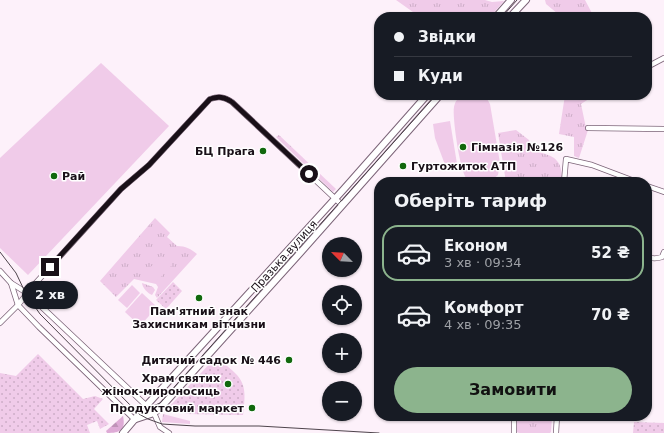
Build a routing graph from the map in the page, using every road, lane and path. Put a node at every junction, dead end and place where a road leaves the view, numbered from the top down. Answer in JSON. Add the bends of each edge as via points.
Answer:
{"nodes":[{"id":1,"x":511,"y":0,"type":"edge"},
{"id":2,"x":526,"y":0,"type":"edge"},
{"id":3,"x":500,"y":12,"type":"edge"},
{"id":4,"x":515,"y":12,"type":"edge"},
{"id":5,"x":664,"y":58,"type":"edge"},
{"id":6,"x":652,"y":64,"type":"edge"},
{"id":7,"x":423,"y":100,"type":"edge"},
{"id":8,"x":436,"y":100,"type":"edge"},
{"id":9,"x":588,"y":128,"type":"dead end"},
{"id":10,"x":664,"y":129,"type":"edge"},
{"id":11,"x":564,"y":177,"type":"edge"},
{"id":12,"x":624,"y":177,"type":"edge"},
{"id":13,"x":652,"y":188,"type":"edge"},
{"id":14,"x":664,"y":192,"type":"edge"},
{"id":15,"x":335,"y":199,"type":"junction"},
{"id":16,"x":342,"y":205,"type":"junction"},
{"id":17,"x":664,"y":252,"type":"edge"},
{"id":18,"x":652,"y":259,"type":"edge"},
{"id":19,"x":0,"y":271,"type":"edge"},
{"id":20,"x":12,"y":283,"type":"junction"},
{"id":21,"x":27,"y":293,"type":"junction"},
{"id":22,"x":18,"y":305,"type":"junction"},
{"id":23,"x":0,"y":323,"type":"edge"},
{"id":24,"x":146,"y":406,"type":"junction"},
{"id":25,"x":154,"y":412,"type":"junction"},
{"id":26,"x":134,"y":419,"type":"junction"},
{"id":27,"x":514,"y":421,"type":"edge"},
{"id":28,"x":557,"y":421,"type":"edge"},
{"id":29,"x":123,"y":433,"type":"edge"},
{"id":30,"x":169,"y":433,"type":"edge"},
{"id":31,"x":514,"y":433,"type":"edge"},
{"id":32,"x":556,"y":433,"type":"edge"}],
"edges":[{"from":1,"to":3,"type":"street"},
{"from":2,"to":4,"type":"street"},
{"from":5,"to":6,"type":"street"},
{"from":7,"to":15,"type":"street","name":"Празька вулиця"},
{"from":8,"to":16,"type":"street","name":"Празька вулиця"},
{"from":9,"to":10,"type":"street"},
{"from":11,"to":12,"type":"street","via":[[566,159],[592,165]]},
{"from":13,"to":14,"type":"street"},
{"from":15,"to":16,"type":"street"},
{"from":15,"to":21,"type":"street","via":[[232,102],[216,97],[210,99],[149,165],[121,189]]},
{"from":15,"to":24,"type":"street","name":"Празька вулиця"},
{"from":16,"to":25,"type":"street","name":"Празька вулиця"},
{"from":17,"to":18,"type":"street","via":[[662,257]]},
{"from":19,"to":20,"type":"street"},
{"from":20,"to":21,"type":"street"},
{"from":20,"to":22,"type":"street"},
{"from":21,"to":22,"type":"street"},
{"from":21,"to":24,"type":"street"},
{"from":22,"to":23,"type":"street"},
{"from":22,"to":26,"type":"street"},
{"from":24,"to":25,"type":"street"},
{"from":24,"to":26,"type":"street","name":"Празька вулиця"},
{"from":25,"to":26,"type":"street","name":"Празька вулиця"},
{"from":25,"to":30,"type":"street","via":[[160,427]]},
{"from":26,"to":29,"type":"street","name":"Празька вулиця"},
{"from":27,"to":31,"type":"street"},
{"from":28,"to":32,"type":"street"}]}
